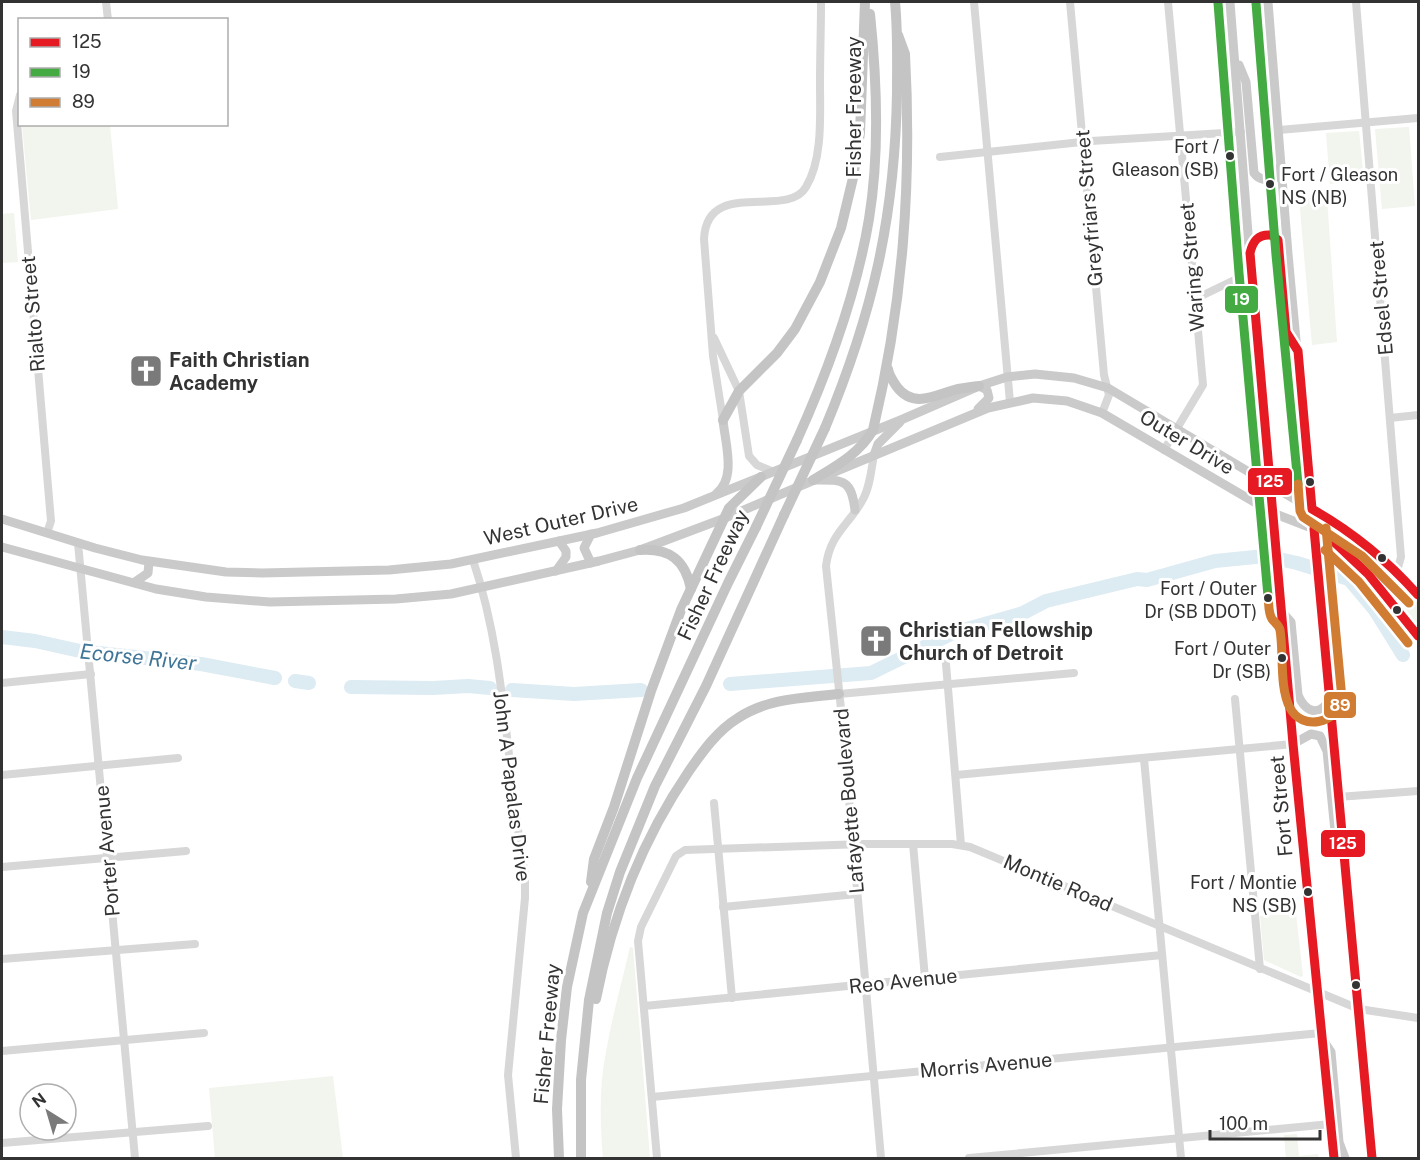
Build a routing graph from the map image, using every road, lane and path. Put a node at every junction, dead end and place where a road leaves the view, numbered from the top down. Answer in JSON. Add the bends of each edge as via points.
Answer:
{"nodes":[{"id":1,"x":106,"y":2,"type":"edge"},
{"id":2,"x":821,"y":2,"type":"edge"},
{"id":3,"x":867,"y":2,"type":"edge"},
{"id":4,"x":895,"y":2,"type":"edge"},
{"id":5,"x":974,"y":2,"type":"edge"},
{"id":6,"x":1070,"y":2,"type":"edge"},
{"id":7,"x":1168,"y":2,"type":"edge"},
{"id":8,"x":1230,"y":2,"type":"edge"},
{"id":9,"x":1268,"y":2,"type":"edge"},
{"id":10,"x":1356,"y":2,"type":"edge"},
{"id":11,"x":108,"y":18,"type":"edge"},
{"id":12,"x":898,"y":35,"type":"junction"},
{"id":13,"x":1235,"y":54,"type":"junction"},
{"id":14,"x":18,"y":103,"type":"edge"},
{"id":15,"x":1419,"y":118,"type":"edge"},
{"id":16,"x":1367,"y":123,"type":"junction"},
{"id":17,"x":1279,"y":130,"type":"junction"},
{"id":18,"x":1241,"y":132,"type":"junction"},
{"id":19,"x":1180,"y":135,"type":"junction"},
{"id":20,"x":1083,"y":142,"type":"junction"},
{"id":21,"x":987,"y":153,"type":"junction"},
{"id":22,"x":940,"y":158,"type":"dead end"},
{"id":23,"x":1282,"y":161,"type":"junction"},
{"id":24,"x":1250,"y":253,"type":"junction"},
{"id":25,"x":1251,"y":273,"type":"junction"},
{"id":26,"x":1195,"y":299,"type":"junction"},
{"id":27,"x":711,"y":332,"type":"junction"},
{"id":28,"x":1298,"y":351,"type":"junction"},
{"id":29,"x":888,"y":366,"type":"junction"},
{"id":30,"x":1007,"y":377,"type":"junction"},
{"id":31,"x":979,"y":386,"type":"junction"},
{"id":32,"x":1108,"y":388,"type":"junction"},
{"id":33,"x":740,"y":391,"type":"junction"},
{"id":34,"x":1010,"y":402,"type":"junction"},
{"id":35,"x":974,"y":413,"type":"junction"},
{"id":36,"x":1102,"y":413,"type":"junction"},
{"id":37,"x":1419,"y":416,"type":"edge"},
{"id":38,"x":1390,"y":418,"type":"junction"},
{"id":39,"x":904,"y":419,"type":"junction"},
{"id":40,"x":723,"y":420,"type":"junction"},
{"id":41,"x":1176,"y":429,"type":"junction"},
{"id":42,"x":873,"y":430,"type":"junction"},
{"id":43,"x":1164,"y":450,"type":"junction"},
{"id":44,"x":874,"y":455,"type":"junction"},
{"id":45,"x":774,"y":472,"type":"junction"},
{"id":46,"x":761,"y":477,"type":"junction"},
{"id":47,"x":813,"y":480,"type":"junction"},
{"id":48,"x":1270,"y":486,"type":"junction"},
{"id":49,"x":711,"y":498,"type":"junction"},
{"id":50,"x":1312,"y":509,"type":"junction"},
{"id":51,"x":855,"y":510,"type":"junction"},
{"id":52,"x":1273,"y":513,"type":"junction"},
{"id":53,"x":725,"y":518,"type":"junction"},
{"id":54,"x":2,"y":519,"type":"edge"},
{"id":55,"x":1314,"y":529,"type":"junction"},
{"id":56,"x":47,"y":533,"type":"junction"},
{"id":57,"x":591,"y":534,"type":"junction"},
{"id":58,"x":559,"y":541,"type":"junction"},
{"id":59,"x":78,"y":543,"type":"junction"},
{"id":60,"x":2,"y":547,"type":"edge"},
{"id":61,"x":640,"y":550,"type":"junction"},
{"id":62,"x":473,"y":560,"type":"junction"},
{"id":63,"x":149,"y":562,"type":"junction"},
{"id":64,"x":591,"y":563,"type":"junction"},
{"id":65,"x":82,"y":568,"type":"junction"},
{"id":66,"x":556,"y":571,"type":"junction"},
{"id":67,"x":1397,"y":571,"type":"junction"},
{"id":68,"x":135,"y":582,"type":"junction"},
{"id":69,"x":482,"y":587,"type":"junction"},
{"id":70,"x":1380,"y":587,"type":"junction"},
{"id":71,"x":691,"y":589,"type":"junction"},
{"id":72,"x":1419,"y":595,"type":"edge"},
{"id":73,"x":1282,"y":612,"type":"junction"},
{"id":74,"x":1419,"y":636,"type":"edge"},
{"id":75,"x":945,"y":652,"type":"dead end"},
{"id":76,"x":1074,"y":673,"type":"dead end"},
{"id":77,"x":91,"y":674,"type":"junction"},
{"id":78,"x":2,"y":683,"type":"edge"},
{"id":79,"x":948,"y":684,"type":"junction"},
{"id":80,"x":840,"y":694,"type":"junction"},
{"id":81,"x":1235,"y":699,"type":"dead end"},
{"id":82,"x":1330,"y":699,"type":"junction"},
{"id":83,"x":1293,"y":744,"type":"junction"},
{"id":84,"x":1239,"y":750,"type":"junction"},
{"id":85,"x":178,"y":758,"type":"dead end"},
{"id":86,"x":1144,"y":759,"type":"junction"},
{"id":87,"x":100,"y":766,"type":"junction"},
{"id":88,"x":2,"y":775,"type":"edge"},
{"id":89,"x":956,"y":776,"type":"junction"},
{"id":90,"x":1419,"y":791,"type":"edge"},
{"id":91,"x":1338,"y":797,"type":"junction"},
{"id":92,"x":714,"y":804,"type":"dead end"},
{"id":93,"x":913,"y":844,"type":"junction"},
{"id":94,"x":853,"y":845,"type":"junction"},
{"id":95,"x":962,"y":845,"type":"junction"},
{"id":96,"x":718,"y":849,"type":"junction"},
{"id":97,"x":186,"y":850,"type":"dead end"},
{"id":98,"x":108,"y":858,"type":"junction"},
{"id":99,"x":1345,"y":858,"type":"junction"},
{"id":100,"x":2,"y":867,"type":"edge"},
{"id":101,"x":857,"y":894,"type":"junction"},
{"id":102,"x":589,"y":897,"type":"junction"},
{"id":103,"x":723,"y":907,"type":"junction"},
{"id":104,"x":1159,"y":925,"type":"junction"},
{"id":105,"x":195,"y":944,"type":"dead end"},
{"id":106,"x":116,"y":950,"type":"junction"},
{"id":107,"x":1162,"y":955,"type":"junction"},
{"id":108,"x":2,"y":959,"type":"edge"},
{"id":109,"x":1260,"y":969,"type":"junction"},
{"id":110,"x":925,"y":978,"type":"junction"},
{"id":111,"x":866,"y":985,"type":"junction"},
{"id":112,"x":1317,"y":992,"type":"junction"},
{"id":113,"x":732,"y":998,"type":"junction"},
{"id":114,"x":644,"y":1006,"type":"junction"},
{"id":115,"x":1359,"y":1009,"type":"junction"},
{"id":116,"x":1419,"y":1018,"type":"edge"},
{"id":117,"x":204,"y":1033,"type":"dead end"},
{"id":118,"x":1321,"y":1036,"type":"junction"},
{"id":119,"x":584,"y":1039,"type":"junction"},
{"id":120,"x":124,"y":1041,"type":"junction"},
{"id":121,"x":1170,"y":1048,"type":"junction"},
{"id":122,"x":2,"y":1051,"type":"edge"},
{"id":123,"x":874,"y":1075,"type":"junction"},
{"id":124,"x":652,"y":1097,"type":"junction"},
{"id":125,"x":1331,"y":1124,"type":"junction"},
{"id":126,"x":208,"y":1126,"type":"dead end"},
{"id":127,"x":133,"y":1132,"type":"junction"},
{"id":128,"x":1179,"y":1139,"type":"junction"},
{"id":129,"x":2,"y":1143,"type":"edge"},
{"id":130,"x":1372,"y":1157,"type":"edge"},
{"id":131,"x":135,"y":1158,"type":"edge"},
{"id":132,"x":516,"y":1158,"type":"edge"},
{"id":133,"x":559,"y":1158,"type":"edge"},
{"id":134,"x":581,"y":1158,"type":"edge"},
{"id":135,"x":657,"y":1158,"type":"edge"},
{"id":136,"x":881,"y":1158,"type":"edge"},
{"id":137,"x":969,"y":1158,"type":"edge"},
{"id":138,"x":1181,"y":1158,"type":"edge"},
{"id":139,"x":1334,"y":1158,"type":"edge"},
{"id":140,"x":1345,"y":1158,"type":"edge"}],
"edges":[{"from":1,"to":11,"type":"street"},
{"from":2,"to":27,"type":"street","via":[[820,129],[809,181],[794,197],[730,204],[709,219],[704,239]]},
{"from":3,"to":33,"type":"highway","via":[[860,133],[841,228],[820,282],[795,328]]},
{"from":3,"to":102,"type":"highway","name":"Fisher Freeway","bridge":true,"via":[[876,140],[869,218],[851,298],[820,389],[638,778]]},
{"from":4,"to":12,"type":"highway","name":"Fisher Freeway"},
{"from":5,"to":21,"type":"street"},
{"from":6,"to":20,"type":"street","name":"Greyfriars Street"},
{"from":7,"to":19,"type":"street","name":"Waring Street"},
{"from":8,"to":13,"type":"main road"},
{"from":9,"to":17,"type":"main road"},
{"from":10,"to":16,"type":"street","name":"Edsel Street"},
{"from":12,"to":29,"type":"highway","via":[[905,54],[908,185]]},
{"from":12,"to":119,"type":"highway","name":"Fisher Freeway","bridge":true,"via":[[892,187],[883,248],[862,329],[825,428],[633,838],[607,913]]},
{"from":13,"to":18,"type":"main road","name":"Fort Street"},
{"from":13,"to":23,"type":"main road","via":[[1246,82],[1254,173],[1264,180],[1275,178]]},
{"from":14,"to":56,"type":"street","name":"Rialto Street","via":[[51,521]]},
{"from":15,"to":16,"type":"street"},
{"from":16,"to":17,"type":"street"},
{"from":16,"to":38,"type":"street","name":"Edsel Street"},
{"from":17,"to":23,"type":"main road"},
{"from":18,"to":19,"type":"street"},
{"from":18,"to":24,"type":"main road","name":"Fort Street"},
{"from":19,"to":20,"type":"street"},
{"from":19,"to":26,"type":"street","name":"Waring Street"},
{"from":20,"to":21,"type":"street"},
{"from":20,"to":32,"type":"street","name":"Greyfriars Street"},
{"from":21,"to":22,"type":"street"},
{"from":21,"to":30,"type":"street"},
{"from":23,"to":28,"type":"main road"},
{"from":24,"to":25,"type":"main road","name":"Fort Street"},
{"from":24,"to":28,"type":"main road","via":[[1252,243],[1261,235],[1278,240],[1286,332]]},
{"from":25,"to":26,"type":"street"},
{"from":25,"to":48,"type":"main road","name":"Fort Street"},
{"from":26,"to":41,"type":"street","name":"Waring Street","via":[[1203,385]]},
{"from":27,"to":33,"type":"street"},
{"from":27,"to":40,"type":"street"},
{"from":28,"to":50,"type":"main road"},
{"from":29,"to":31,"type":"highway","via":[[898,389],[913,398],[931,398]]},
{"from":29,"to":42,"type":"highway"},
{"from":30,"to":31,"type":"main road","name":"West Outer Drive"},
{"from":30,"to":32,"type":"main road","name":"West Outer Drive","via":[[1063,376]]},
{"from":30,"to":34,"type":"street"},
{"from":31,"to":35,"type":"main road","via":[[987,390],[989,398]]},
{"from":31,"to":39,"type":"main road","name":"West Outer Drive"},
{"from":32,"to":36,"type":"street","name":"Greyfriars Street"},
{"from":32,"to":41,"type":"main road","name":"West Outer Drive"},
{"from":33,"to":40,"type":"highway"},
{"from":33,"to":45,"type":"street","via":[[749,456],[757,465]]},
{"from":34,"to":35,"type":"main road"},
{"from":34,"to":36,"type":"main road","via":[[1054,399]]},
{"from":35,"to":44,"type":"main road"},
{"from":36,"to":43,"type":"main road","name":"Outer Drive"},
{"from":37,"to":38,"type":"street"},
{"from":38,"to":67,"type":"street","name":"Edsel Street","via":[[1401,557]]},
{"from":39,"to":42,"type":"main road","name":"West Outer Drive"},
{"from":39,"to":44,"type":"main road","via":[[878,444]]},
{"from":40,"to":49,"type":"main road","via":[[728,478]]},
{"from":41,"to":43,"type":"street","name":"Waring Street"},
{"from":41,"to":48,"type":"main road","name":"West Outer Drive"},
{"from":42,"to":45,"type":"main road","name":"West Outer Drive"},
{"from":42,"to":47,"type":"highway","via":[[853,455]]},
{"from":43,"to":52,"type":"main road","name":"Outer Drive"},
{"from":44,"to":47,"type":"main road"},
{"from":44,"to":51,"type":"street","name":"Lafayette Boulevard","via":[[866,494]]},
{"from":45,"to":46,"type":"main road","name":"West Outer Drive"},
{"from":46,"to":49,"type":"main road","name":"West Outer Drive"},
{"from":46,"to":53,"type":"highway","via":[[729,508]]},
{"from":47,"to":51,"type":"main road","via":[[846,483],[853,493]]},
{"from":47,"to":53,"type":"main road"},
{"from":48,"to":50,"type":"main road","name":"West Outer Drive"},
{"from":48,"to":52,"type":"main road","name":"Fort Street"},
{"from":49,"to":57,"type":"main road","name":"West Outer Drive","via":[[655,518]]},
{"from":50,"to":55,"type":"main road"},
{"from":50,"to":67,"type":"main road","name":"West Outer Drive","via":[[1358,537]]},
{"from":51,"to":80,"type":"street","name":"Lafayette Boulevard","via":[[833,540],[826,566]]},
{"from":52,"to":55,"type":"main road","name":"Outer Drive"},
{"from":52,"to":73,"type":"main road","name":"Fort Street"},
{"from":53,"to":61,"type":"main road"},
{"from":53,"to":71,"type":"highway"},
{"from":54,"to":56,"type":"main road","name":"West Outer Drive"},
{"from":55,"to":70,"type":"main road","name":"Outer Drive","via":[[1359,563]]},
{"from":55,"to":82,"type":"main road"},
{"from":56,"to":59,"type":"main road","name":"West Outer Drive"},
{"from":57,"to":58,"type":"main road","name":"West Outer Drive"},
{"from":57,"to":64,"type":"main road","via":[[584,548]]},
{"from":58,"to":62,"type":"main road","name":"West Outer Drive"},
{"from":58,"to":66,"type":"main road","via":[[566,557]]},
{"from":59,"to":63,"type":"main road","name":"West Outer Drive"},
{"from":59,"to":65,"type":"street","name":"Porter Avenue"},
{"from":60,"to":65,"type":"main road"},
{"from":61,"to":64,"type":"main road"},
{"from":61,"to":71,"type":"highway","via":[[660,551],[676,559],[686,571]]},
{"from":62,"to":63,"type":"main road","name":"West Outer Drive","via":[[389,570],[262,573]]},
{"from":62,"to":69,"type":"street","name":"John A Papalas Drive"},
{"from":63,"to":68,"type":"main road","via":[[148,573]]},
{"from":64,"to":66,"type":"main road"},
{"from":65,"to":68,"type":"main road"},
{"from":65,"to":77,"type":"street","name":"Porter Avenue"},
{"from":66,"to":69,"type":"main road"},
{"from":67,"to":70,"type":"street"},
{"from":67,"to":72,"type":"main road"},
{"from":68,"to":69,"type":"main road","via":[[184,594],[270,602],[396,599]]},
{"from":69,"to":132,"type":"street","name":"John A Papalas Drive","via":[[497,666],[526,887],[508,1075]]},
{"from":70,"to":74,"type":"main road","name":"Outer Drive"},
{"from":71,"to":102,"type":"highway","via":[[663,657],[594,859]]},
{"from":73,"to":82,"type":"main road","via":[[1291,622],[1302,703],[1314,711]]},
{"from":73,"to":83,"type":"main road","name":"Fort Street"},
{"from":75,"to":79,"type":"street"},
{"from":76,"to":79,"type":"street"},
{"from":77,"to":78,"type":"street"},
{"from":77,"to":87,"type":"street","name":"Porter Avenue"},
{"from":79,"to":80,"type":"street"},
{"from":79,"to":89,"type":"street"},
{"from":80,"to":94,"type":"street","name":"Lafayette Boulevard"},
{"from":80,"to":119,"type":"highway","via":[[765,705],[738,717],[707,746],[662,815],[631,877]]},
{"from":81,"to":84,"type":"street"},
{"from":82,"to":91,"type":"main road"},
{"from":83,"to":84,"type":"street"},
{"from":83,"to":99,"type":"main road","via":[[1311,734],[1320,736],[1324,742],[1335,831]]},
{"from":83,"to":112,"type":"main road","name":"Fort Street"},
{"from":84,"to":86,"type":"street"},
{"from":84,"to":109,"type":"street"},
{"from":85,"to":87,"type":"street"},
{"from":86,"to":89,"type":"street"},
{"from":86,"to":104,"type":"street"},
{"from":87,"to":88,"type":"street"},
{"from":87,"to":98,"type":"street","name":"Porter Avenue"},
{"from":89,"to":95,"type":"street"},
{"from":90,"to":91,"type":"street"},
{"from":91,"to":99,"type":"main road"},
{"from":92,"to":96,"type":"street"},
{"from":93,"to":94,"type":"street","name":"Montie Road"},
{"from":93,"to":95,"type":"street","name":"Montie Road"},
{"from":93,"to":110,"type":"street"},
{"from":94,"to":96,"type":"street","name":"Montie Road"},
{"from":94,"to":101,"type":"street","name":"Lafayette Boulevard"},
{"from":95,"to":104,"type":"street","name":"Montie Road"},
{"from":96,"to":103,"type":"street"},
{"from":96,"to":114,"type":"street","name":"Montie Road","via":[[685,850],[675,856],[639,934]]},
{"from":97,"to":98,"type":"street"},
{"from":98,"to":100,"type":"street"},
{"from":98,"to":106,"type":"street","name":"Porter Avenue"},
{"from":99,"to":115,"type":"main road"},
{"from":101,"to":103,"type":"street"},
{"from":101,"to":111,"type":"street","name":"Lafayette Boulevard"},
{"from":102,"to":133,"type":"highway","name":"Fisher Freeway","via":[[577,934],[564,1010],[558,1084]]},
{"from":103,"to":113,"type":"street"},
{"from":104,"to":107,"type":"street"},
{"from":104,"to":109,"type":"street","name":"Montie Road"},
{"from":105,"to":106,"type":"street"},
{"from":106,"to":108,"type":"street"},
{"from":106,"to":120,"type":"street","name":"Porter Avenue"},
{"from":107,"to":110,"type":"street","name":"Reo Avenue"},
{"from":107,"to":121,"type":"street"},
{"from":109,"to":112,"type":"street","name":"Montie Road"},
{"from":110,"to":111,"type":"street","name":"Reo Avenue"},
{"from":111,"to":113,"type":"street","name":"Reo Avenue"},
{"from":111,"to":123,"type":"street","name":"Lafayette Boulevard"},
{"from":112,"to":115,"type":"street","name":"Montie Road"},
{"from":112,"to":118,"type":"main road","name":"Fort Street"},
{"from":113,"to":114,"type":"street","name":"Reo Avenue"},
{"from":114,"to":124,"type":"street"},
{"from":115,"to":116,"type":"street","name":"Montie Road"},
{"from":115,"to":130,"type":"main road"},
{"from":117,"to":120,"type":"street"},
{"from":118,"to":121,"type":"street","name":"Morris Avenue"},
{"from":118,"to":125,"type":"main road","name":"Fort Street"},
{"from":118,"to":140,"type":"main road","via":[[1331,1052],[1339,1142]]},
{"from":119,"to":134,"type":"highway","name":"Fisher Freeway"},
{"from":120,"to":122,"type":"street"},
{"from":120,"to":127,"type":"street","name":"Porter Avenue"},
{"from":121,"to":123,"type":"street","name":"Morris Avenue"},
{"from":121,"to":128,"type":"street"},
{"from":123,"to":124,"type":"street","name":"Morris Avenue"},
{"from":123,"to":136,"type":"street","name":"Lafayette Boulevard"},
{"from":124,"to":135,"type":"street"},
{"from":125,"to":128,"type":"street"},
{"from":125,"to":139,"type":"main road","name":"Fort Street"},
{"from":126,"to":127,"type":"street"},
{"from":127,"to":129,"type":"street"},
{"from":127,"to":131,"type":"street","name":"Porter Avenue"},
{"from":128,"to":137,"type":"street"},
{"from":128,"to":138,"type":"street"}]}
